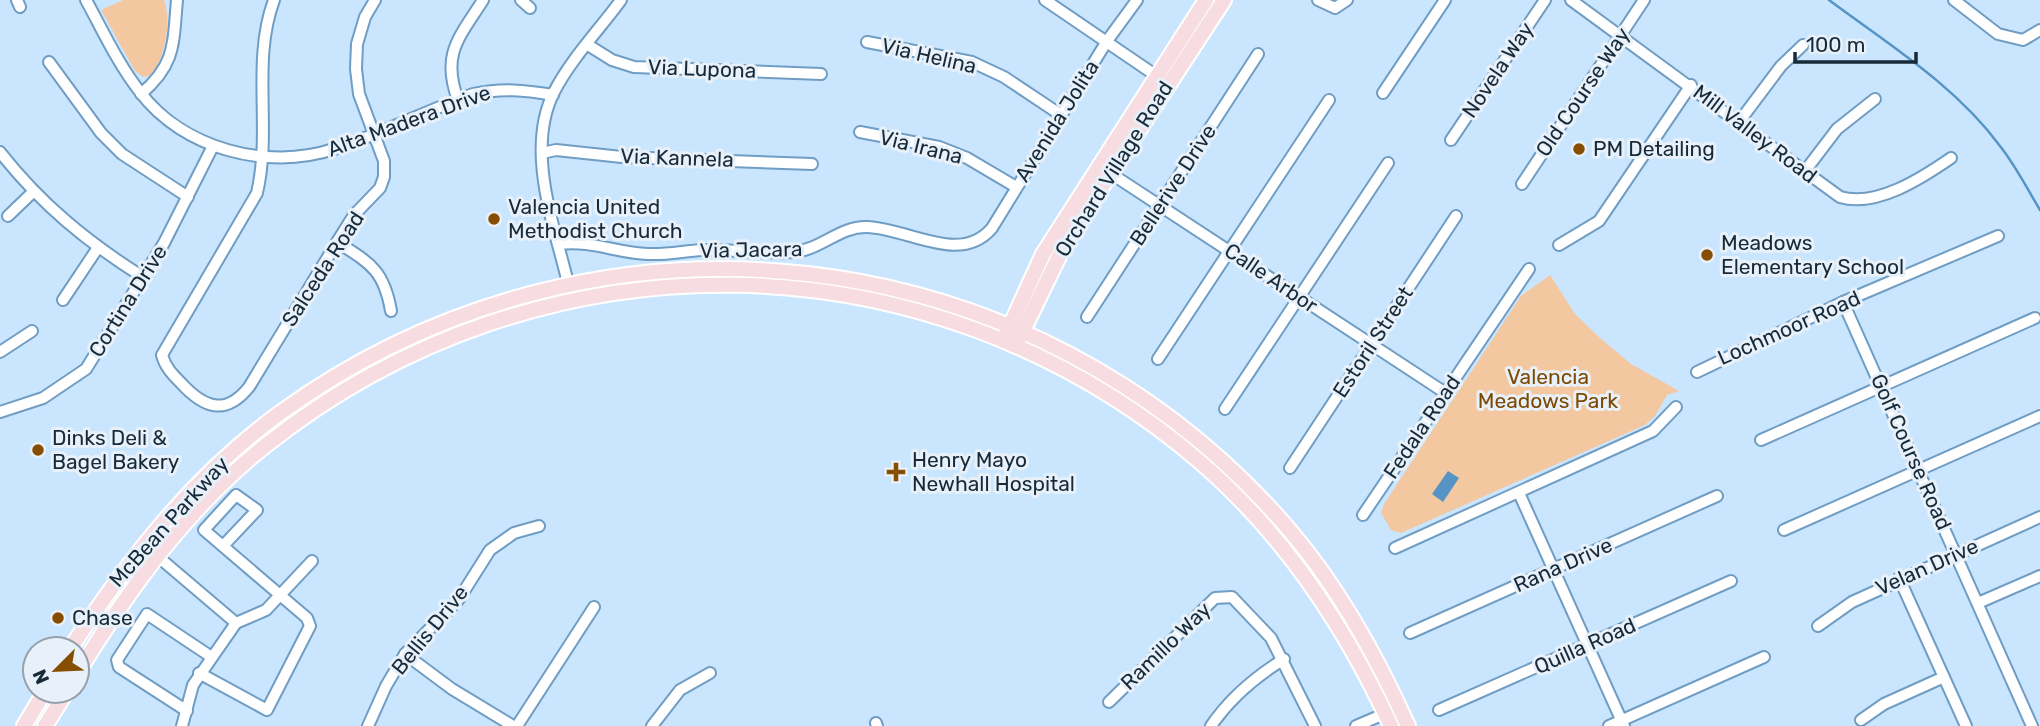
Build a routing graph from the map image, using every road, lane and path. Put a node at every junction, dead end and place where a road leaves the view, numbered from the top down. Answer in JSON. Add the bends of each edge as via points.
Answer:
{"nodes":[{"id":1,"x":86,"y":0,"type":"edge"},
{"id":2,"x":177,"y":0,"type":"edge"},
{"id":3,"x":274,"y":0,"type":"edge"},
{"id":4,"x":375,"y":0,"type":"edge"},
{"id":5,"x":483,"y":0,"type":"edge"},
{"id":6,"x":621,"y":0,"type":"edge"},
{"id":7,"x":1045,"y":0,"type":"edge"},
{"id":8,"x":1137,"y":0,"type":"edge"},
{"id":9,"x":1206,"y":0,"type":"edge"},
{"id":10,"x":1224,"y":0,"type":"edge"},
{"id":11,"x":1318,"y":0,"type":"edge"},
{"id":12,"x":1347,"y":0,"type":"edge"},
{"id":13,"x":1445,"y":0,"type":"edge"},
{"id":14,"x":1545,"y":0,"type":"edge"},
{"id":15,"x":1571,"y":0,"type":"edge"},
{"id":16,"x":1644,"y":0,"type":"edge"},
{"id":17,"x":1954,"y":0,"type":"edge"},
{"id":18,"x":2040,"y":30,"type":"edge"},
{"id":19,"x":1622,"y":35,"type":"junction"},
{"id":20,"x":1107,"y":41,"type":"junction"},
{"id":21,"x":867,"y":42,"type":"dead end"},
{"id":22,"x":588,"y":45,"type":"junction"},
{"id":23,"x":1803,"y":46,"type":"dead end"},
{"id":24,"x":1258,"y":54,"type":"dead end"},
{"id":25,"x":49,"y":62,"type":"dead end"},
{"id":26,"x":821,"y":74,"type":"dead end"},
{"id":27,"x":1163,"y":80,"type":"junction"},
{"id":28,"x":1691,"y":85,"type":"junction"},
{"id":29,"x":1383,"y":93,"type":"dead end"},
{"id":30,"x":141,"y":94,"type":"junction"},
{"id":31,"x":553,"y":95,"type":"junction"},
{"id":32,"x":1875,"y":99,"type":"dead end"},
{"id":33,"x":458,"y":100,"type":"junction"},
{"id":34,"x":1329,"y":100,"type":"dead end"},
{"id":35,"x":1061,"y":115,"type":"junction"},
{"id":36,"x":1739,"y":122,"type":"junction"},
{"id":37,"x":860,"y":132,"type":"dead end"},
{"id":38,"x":373,"y":134,"type":"junction"},
{"id":39,"x":1451,"y":140,"type":"dead end"},
{"id":40,"x":214,"y":146,"type":"junction"},
{"id":41,"x":0,"y":152,"type":"edge"},
{"id":42,"x":542,"y":153,"type":"junction"},
{"id":43,"x":263,"y":157,"type":"junction"},
{"id":44,"x":1951,"y":158,"type":"dead end"},
{"id":45,"x":1388,"y":163,"type":"dead end"},
{"id":46,"x":812,"y":164,"type":"dead end"},
{"id":47,"x":1104,"y":168,"type":"junction"},
{"id":48,"x":1805,"y":171,"type":"junction"},
{"id":49,"x":1522,"y":184,"type":"dead end"},
{"id":50,"x":1016,"y":187,"type":"junction"},
{"id":51,"x":33,"y":192,"type":"junction"},
{"id":52,"x":188,"y":197,"type":"junction"},
{"id":53,"x":1160,"y":205,"type":"junction"},
{"id":54,"x":8,"y":216,"type":"dead end"},
{"id":55,"x":1456,"y":216,"type":"dead end"},
{"id":56,"x":1998,"y":236,"type":"dead end"},
{"id":57,"x":337,"y":242,"type":"junction"},
{"id":58,"x":978,"y":242,"type":"joint"},
{"id":59,"x":559,"y":244,"type":"junction"},
{"id":60,"x":1559,"y":244,"type":"dead end"},
{"id":61,"x":97,"y":249,"type":"junction"},
{"id":62,"x":1230,"y":251,"type":"junction"},
{"id":63,"x":1529,"y":269,"type":"dead end"},
{"id":64,"x":143,"y":277,"type":"junction"},
{"id":65,"x":568,"y":283,"type":"junction"},
{"id":66,"x":1298,"y":296,"type":"junction"},
{"id":67,"x":63,"y":300,"type":"dead end"},
{"id":68,"x":1843,"y":302,"type":"junction"},
{"id":69,"x":391,"y":311,"type":"dead end"},
{"id":70,"x":1087,"y":317,"type":"dead end"},
{"id":71,"x":2035,"y":318,"type":"dead end"},
{"id":72,"x":1017,"y":328,"type":"junction"},
{"id":73,"x":33,"y":331,"type":"dead end"},
{"id":74,"x":1010,"y":342,"type":"junction"},
{"id":75,"x":1372,"y":344,"type":"junction"},
{"id":76,"x":0,"y":352,"type":"edge"},
{"id":77,"x":1158,"y":359,"type":"dead end"},
{"id":78,"x":1697,"y":372,"type":"dead end"},
{"id":79,"x":1881,"y":387,"type":"junction"},
{"id":80,"x":1444,"y":392,"type":"junction"},
{"id":81,"x":1676,"y":407,"type":"dead end"},
{"id":82,"x":1225,"y":409,"type":"dead end"},
{"id":83,"x":0,"y":412,"type":"edge"},
{"id":84,"x":2040,"y":416,"type":"edge"},
{"id":85,"x":1761,"y":440,"type":"dead end"},
{"id":86,"x":1203,"y":464,"type":"junction"},
{"id":87,"x":1230,"y":467,"type":"junction"},
{"id":88,"x":1290,"y":468,"type":"dead end"},
{"id":89,"x":1918,"y":471,"type":"junction"},
{"id":90,"x":1519,"y":493,"type":"junction"},
{"id":91,"x":1717,"y":496,"type":"dead end"},
{"id":92,"x":1363,"y":515,"type":"dead end"},
{"id":93,"x":2040,"y":517,"type":"edge"},
{"id":94,"x":539,"y":526,"type":"dead end"},
{"id":95,"x":1784,"y":530,"type":"dead end"},
{"id":96,"x":223,"y":546,"type":"junction"},
{"id":97,"x":1395,"y":548,"type":"dead end"},
{"id":98,"x":1956,"y":554,"type":"junction"},
{"id":99,"x":156,"y":555,"type":"junction"},
{"id":100,"x":312,"y":561,"type":"dead end"},
{"id":101,"x":1554,"y":569,"type":"junction"},
{"id":102,"x":2040,"y":576,"type":"edge"},
{"id":103,"x":1899,"y":578,"type":"junction"},
{"id":104,"x":1731,"y":581,"type":"dead end"},
{"id":105,"x":280,"y":595,"type":"junction"},
{"id":106,"x":1978,"y":603,"type":"junction"},
{"id":107,"x":594,"y":607,"type":"dead end"},
{"id":108,"x":236,"y":623,"type":"junction"},
{"id":109,"x":1818,"y":626,"type":"dead end"},
{"id":110,"x":1410,"y":633,"type":"dead end"},
{"id":111,"x":79,"y":635,"type":"edge"},
{"id":112,"x":1588,"y":645,"type":"junction"},
{"id":113,"x":91,"y":653,"type":"edge"},
{"id":114,"x":405,"y":654,"type":"junction"},
{"id":115,"x":210,"y":656,"type":"junction"},
{"id":116,"x":1763,"y":657,"type":"dead end"},
{"id":117,"x":1284,"y":659,"type":"junction"},
{"id":118,"x":199,"y":673,"type":"junction"},
{"id":119,"x":710,"y":673,"type":"dead end"},
{"id":120,"x":1944,"y":677,"type":"junction"},
{"id":121,"x":1109,"y":702,"type":"dead end"},
{"id":122,"x":37,"y":705,"type":"edge"},
{"id":123,"x":58,"y":705,"type":"edge"},
{"id":124,"x":1400,"y":708,"type":"junction"},
{"id":125,"x":1439,"y":710,"type":"dead end"},
{"id":126,"x":187,"y":711,"type":"junction"},
{"id":127,"x":1388,"y":720,"type":"edge"},
{"id":128,"x":1861,"y":720,"type":"dead end"},
{"id":129,"x":1623,"y":723,"type":"edge"},
{"id":130,"x":24,"y":726,"type":"edge"},
{"id":131,"x":45,"y":726,"type":"edge"},
{"id":132,"x":182,"y":726,"type":"edge"},
{"id":133,"x":368,"y":726,"type":"edge"},
{"id":134,"x":515,"y":726,"type":"edge"},
{"id":135,"x":652,"y":726,"type":"edge"},
{"id":136,"x":1211,"y":726,"type":"edge"},
{"id":137,"x":1315,"y":726,"type":"edge"},
{"id":138,"x":1356,"y":726,"type":"edge"},
{"id":139,"x":1408,"y":726,"type":"edge"},
{"id":140,"x":1609,"y":726,"type":"edge"},
{"id":141,"x":1965,"y":726,"type":"edge"},
{"id":142,"x":2032,"y":726,"type":"edge"}],
"edges":[{"from":1,"to":30,"type":"street","name":"Alta Madera Drive"},
{"from":2,"to":30,"type":"street","via":[[165,70]]},
{"from":3,"to":43,"type":"street","via":[[263,58]]},
{"from":4,"to":38,"type":"street","name":"Salceda Road","via":[[357,44],[356,69]]},
{"from":5,"to":33,"type":"street","via":[[454,46],[449,63]]},
{"from":6,"to":22,"type":"street"},
{"from":7,"to":20,"type":"street"},
{"from":8,"to":20,"type":"street","name":"Avenida Jolita"},
{"from":9,"to":27,"type":"main road","name":"Orchard Village Road"},
{"from":10,"to":27,"type":"main road","name":"Orchard Village Road"},
{"from":11,"to":12,"type":"street","via":[[1335,8]]},
{"from":13,"to":29,"type":"street"},
{"from":14,"to":39,"type":"street","name":"Novela Way"},
{"from":15,"to":19,"type":"street","name":"Mill Valley Road"},
{"from":16,"to":19,"type":"street","name":"Old Course Way"},
{"from":17,"to":18,"type":"street","via":[[1998,34],[2023,40]]},
{"from":19,"to":28,"type":"street","name":"Mill Valley Road"},
{"from":19,"to":49,"type":"street","name":"Old Course Way"},
{"from":20,"to":27,"type":"street"},
{"from":20,"to":35,"type":"street","name":"Avenida Jolita"},
{"from":21,"to":35,"type":"street","name":"Via Helina","via":[[972,62]]},
{"from":22,"to":26,"type":"street","name":"Via Lupona","via":[[612,60],[635,66]]},
{"from":22,"to":31,"type":"street"},
{"from":23,"to":36,"type":"street","via":[[1781,66]]},
{"from":24,"to":53,"type":"street","name":"Bellerive Drive"},
{"from":25,"to":52,"type":"street","via":[[122,154]]},
{"from":27,"to":47,"type":"main road","name":"Orchard Village Road"},
{"from":28,"to":36,"type":"street","name":"Mill Valley Road"},
{"from":28,"to":60,"type":"street","via":[[1599,221]]},
{"from":30,"to":40,"type":"street","name":"Alta Madera Drive","via":[[190,135]]},
{"from":31,"to":33,"type":"street","name":"Alta Madera Drive","via":[[498,89]]},
{"from":31,"to":42,"type":"street"},
{"from":32,"to":48,"type":"street","via":[[1837,129]]},
{"from":33,"to":38,"type":"street","name":"Alta Madera Drive"},
{"from":34,"to":62,"type":"street"},
{"from":35,"to":50,"type":"street","name":"Avenida Jolita"},
{"from":36,"to":48,"type":"street","name":"Mill Valley Road"},
{"from":37,"to":50,"type":"street","name":"Via Irana","via":[[939,147]]},
{"from":38,"to":43,"type":"street","name":"Alta Madera Drive","via":[[310,156]]},
{"from":38,"to":57,"type":"street","name":"Salceda Road","via":[[384,161],[384,177]]},
{"from":40,"to":43,"type":"street","name":"Alta Madera Drive"},
{"from":40,"to":52,"type":"street","name":"Cortina Drive"},
{"from":41,"to":51,"type":"street"},
{"from":42,"to":46,"type":"street","name":"Via Kannela","via":[[556,150]]},
{"from":42,"to":59,"type":"street"},
{"from":43,"to":57,"type":"street","name":"Salceda Road","via":[[252,205],[164,347],[164,363],[188,391],[214,406],[241,398]]},
{"from":44,"to":48,"type":"street","name":"Mill Valley Road","via":[[1927,174],[1863,200],[1840,197]]},
{"from":45,"to":66,"type":"street"},
{"from":47,"to":53,"type":"street","name":"Calle Arbor"},
{"from":47,"to":72,"type":"main road","name":"Orchard Village Road"},
{"from":50,"to":58,"type":"street","name":"Avenida Jolita","via":[[992,228]]},
{"from":51,"to":54,"type":"street"},
{"from":51,"to":61,"type":"street"},
{"from":52,"to":64,"type":"street","name":"Cortina Drive"},
{"from":53,"to":62,"type":"street","name":"Calle Arbor"},
{"from":53,"to":70,"type":"street","name":"Bellerive Drive"},
{"from":55,"to":75,"type":"street","name":"Estoril Street"},
{"from":56,"to":68,"type":"street","name":"Lochmoor Road"},
{"from":57,"to":69,"type":"street","via":[[379,272]]},
{"from":58,"to":59,"type":"street","name":"Via Jacara","via":[[955,246],[864,227],[844,231],[809,250],[789,253],[701,250],[651,254],[593,242]]},
{"from":59,"to":65,"type":"street"},
{"from":61,"to":64,"type":"street"},
{"from":61,"to":67,"type":"street"},
{"from":62,"to":66,"type":"street","name":"Calle Arbor"},
{"from":62,"to":77,"type":"street"},
{"from":63,"to":80,"type":"street","name":"Fedala Road"},
{"from":64,"to":83,"type":"street","name":"Cortina Drive","via":[[86,369],[43,398]]},
{"from":65,"to":72,"type":"main road","name":"McBean Parkway","via":[[701,268],[767,268],[914,292]]},
{"from":65,"to":111,"type":"main road","name":"McBean Parkway","via":[[482,307],[420,331],[352,366],[277,415],[218,463],[144,544]]},
{"from":66,"to":75,"type":"street","name":"Calle Arbor"},
{"from":66,"to":82,"type":"street"},
{"from":68,"to":78,"type":"street","name":"Lochmoor Road"},
{"from":68,"to":79,"type":"street","name":"Golf Course Road"},
{"from":71,"to":79,"type":"street"},
{"from":72,"to":74,"type":"main road","name":"Orchard Village Road"},
{"from":72,"to":87,"type":"main road","name":"McBean Parkway","via":[[1147,401]]},
{"from":73,"to":76,"type":"street"},
{"from":74,"to":86,"type":"main road","name":"McBean Parkway","via":[[1137,414]]},
{"from":74,"to":99,"type":"main road","name":"McBean Parkway","via":[[871,299],[767,284],[659,287],[555,302],[468,330],[349,388],[261,449]]},
{"from":75,"to":80,"type":"street","name":"Calle Arbor"},
{"from":75,"to":88,"type":"street","name":"Estoril Street"},
{"from":79,"to":85,"type":"street"},
{"from":79,"to":89,"type":"street","name":"Golf Course Road"},
{"from":80,"to":92,"type":"street","name":"Fedala Road"},
{"from":81,"to":90,"type":"street","via":[[1653,431]]},
{"from":84,"to":89,"type":"street"},
{"from":86,"to":87,"type":"main road"},
{"from":86,"to":127,"type":"main road","name":"McBean Parkway","via":[[1257,518],[1308,580],[1343,632]]},
{"from":87,"to":124,"type":"main road","name":"McBean Parkway","via":[[1325,575],[1379,663]]},
{"from":89,"to":95,"type":"street"},
{"from":89,"to":98,"type":"street","name":"Golf Course Road"},
{"from":90,"to":97,"type":"street"},
{"from":90,"to":101,"type":"street"},
{"from":91,"to":101,"type":"street","name":"Rana Drive"},
{"from":93,"to":98,"type":"street","name":"Velan Drive"},
{"from":94,"to":114,"type":"street","name":"Bellis Drive","via":[[507,537],[489,550],[459,599]]},
{"from":96,"to":96,"type":"street","name":"McBean Parkway","via":[[204,530],[236,495],[257,510]]},
{"from":96,"to":105,"type":"street","name":"McBean Parkway"},
{"from":98,"to":103,"type":"street","name":"Velan Drive"},
{"from":98,"to":106,"type":"street","name":"Golf Course Road"},
{"from":99,"to":108,"type":"street"},
{"from":99,"to":113,"type":"main road","name":"McBean Parkway"},
{"from":100,"to":105,"type":"street"},
{"from":101,"to":110,"type":"street","name":"Rana Drive"},
{"from":101,"to":112,"type":"street"},
{"from":102,"to":106,"type":"street"},
{"from":103,"to":109,"type":"street","name":"Velan Drive","via":[[1835,611]]},
{"from":103,"to":120,"type":"street"},
{"from":104,"to":112,"type":"street","name":"Quilla Road"},
{"from":105,"to":108,"type":"street","via":[[260,614]]},
{"from":105,"to":118,"type":"street","name":"McBean Parkway","via":[[310,626],[267,710]]},
{"from":106,"to":142,"type":"street","name":"Golf Course Road"},
{"from":107,"to":134,"type":"street"},
{"from":108,"to":115,"type":"street"},
{"from":112,"to":125,"type":"street","name":"Quilla Road"},
{"from":112,"to":129,"type":"street"},
{"from":114,"to":133,"type":"street","name":"Bellis Drive"},
{"from":114,"to":134,"type":"street","via":[[452,689]]},
{"from":115,"to":118,"type":"street"},
{"from":115,"to":126,"type":"street","via":[[146,614],[117,660],[119,667]]},
{"from":116,"to":129,"type":"street"},
{"from":117,"to":121,"type":"street","name":"Ramillo Way","via":[[1271,638],[1232,597],[1215,597]]},
{"from":117,"to":136,"type":"street","via":[[1247,685]]},
{"from":117,"to":137,"type":"street"},
{"from":118,"to":126,"type":"street"},
{"from":119,"to":135,"type":"street","via":[[680,690]]},
{"from":120,"to":128,"type":"street","via":[[1884,704]]},
{"from":120,"to":141,"type":"street"},
{"from":122,"to":130,"type":"main road"},
{"from":123,"to":131,"type":"main road"},
{"from":124,"to":127,"type":"street"},
{"from":124,"to":139,"type":"main road","name":"McBean Parkway"},
{"from":126,"to":132,"type":"street"},
{"from":127,"to":138,"type":"street"},
{"from":129,"to":140,"type":"street"}]}
